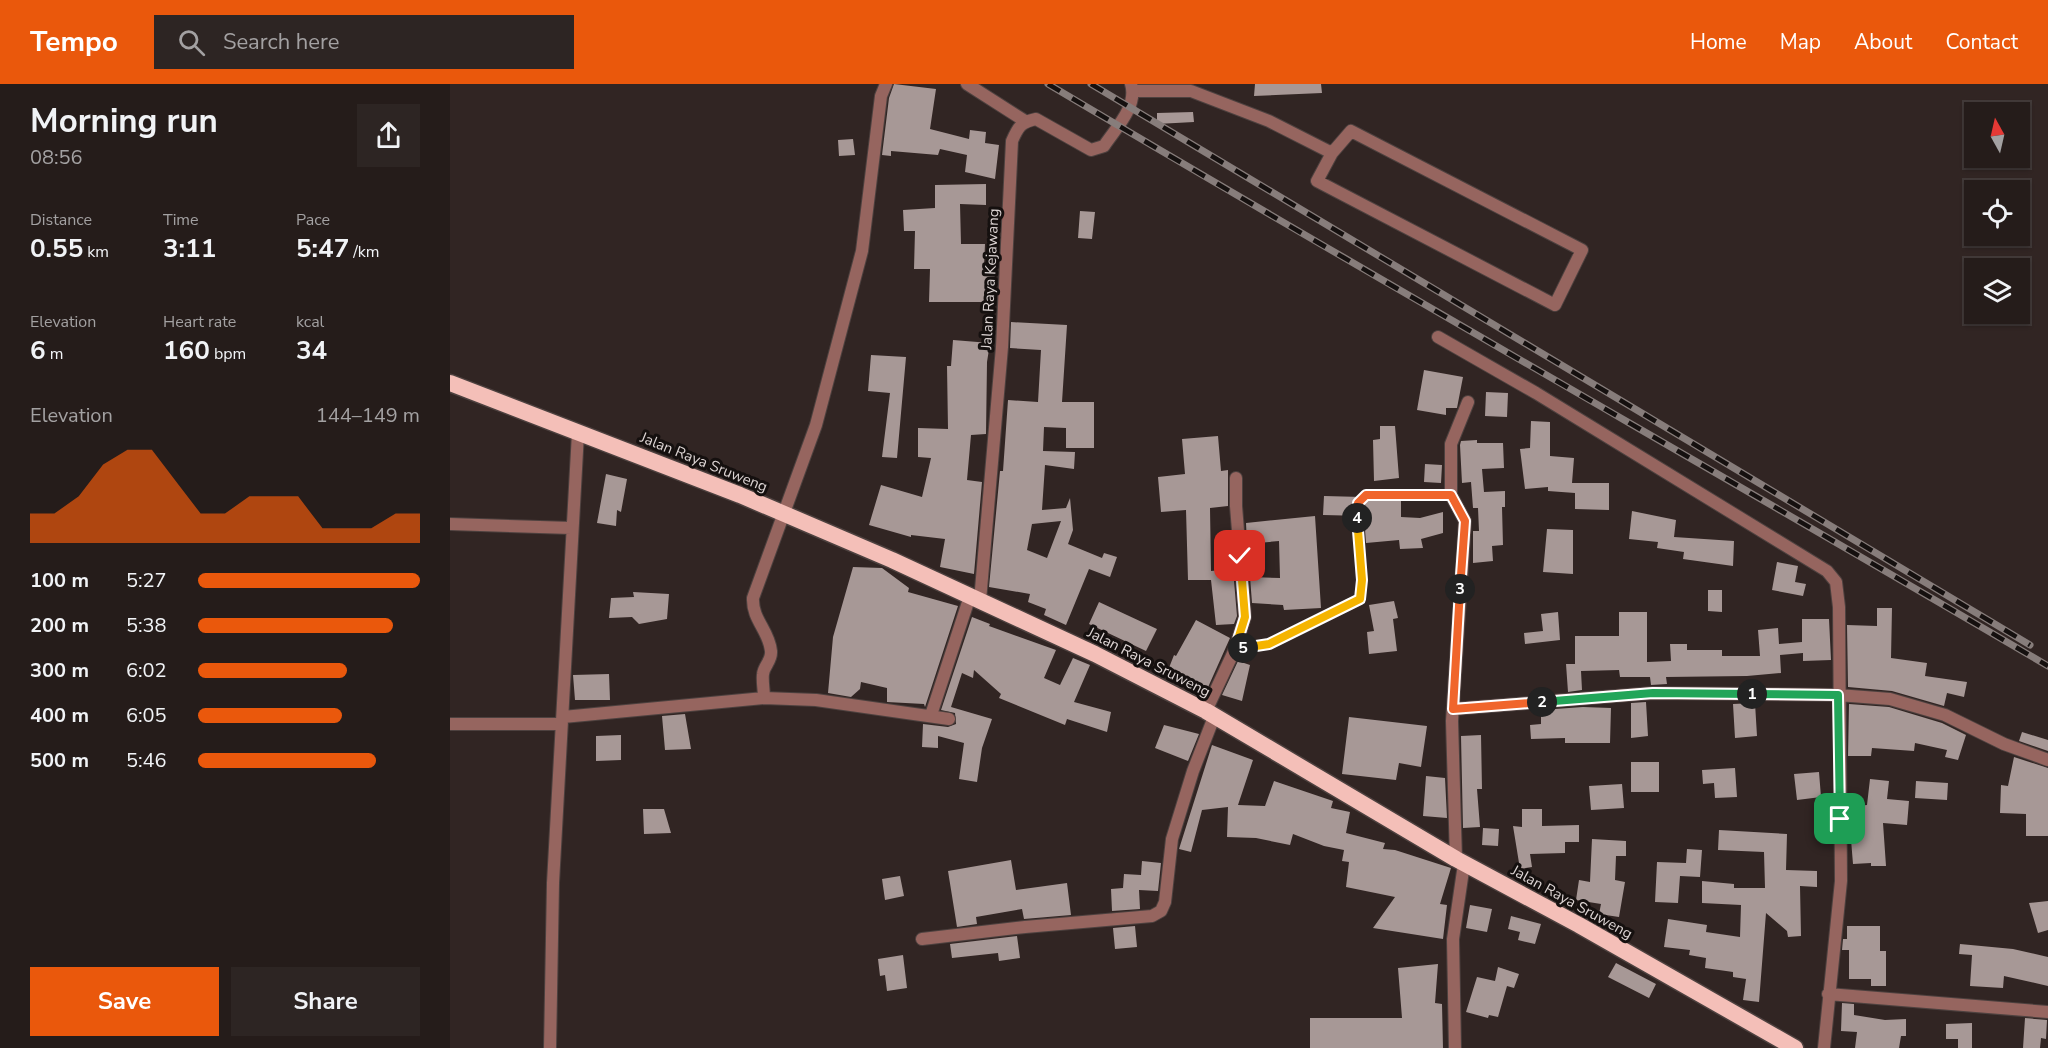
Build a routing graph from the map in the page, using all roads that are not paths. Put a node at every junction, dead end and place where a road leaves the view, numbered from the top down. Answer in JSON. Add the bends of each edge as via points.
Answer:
{"nodes":[{"id":1,"x":886,"y":84,"type":"edge"},
{"id":2,"x":967,"y":84,"type":"edge"},
{"id":3,"x":1132,"y":88,"type":"edge"},
{"id":4,"x":1025,"y":121,"type":"junction"},
{"id":5,"x":1332,"y":153,"type":"junction"},
{"id":6,"x":1438,"y":337,"type":"dead end"},
{"id":7,"x":450,"y":383,"type":"edge"},
{"id":8,"x":1468,"y":402,"type":"dead end"},
{"id":9,"x":578,"y":433,"type":"junction"},
{"id":10,"x":1236,"y":478,"type":"dead end"},
{"id":11,"x":785,"y":514,"type":"junction"},
{"id":12,"x":450,"y":524,"type":"edge"},
{"id":13,"x":571,"y":528,"type":"junction"},
{"id":14,"x":975,"y":599,"type":"junction"},
{"id":15,"x":1838,"y":695,"type":"junction"},
{"id":16,"x":764,"y":698,"type":"junction"},
{"id":17,"x":1453,"y":709,"type":"junction"},
{"id":18,"x":1210,"y":714,"type":"junction"},
{"id":19,"x":931,"y":715,"type":"junction"},
{"id":20,"x":949,"y":719,"type":"dead end"},
{"id":21,"x":562,"y":720,"type":"junction"},
{"id":22,"x":450,"y":724,"type":"edge"},
{"id":23,"x":2048,"y":760,"type":"edge"},
{"id":24,"x":1460,"y":862,"type":"junction"},
{"id":25,"x":922,"y":939,"type":"dead end"},
{"id":26,"x":1828,"y":994,"type":"junction"},
{"id":27,"x":2048,"y":1012,"type":"edge"},
{"id":28,"x":550,"y":1048,"type":"edge"},
{"id":29,"x":1455,"y":1048,"type":"edge"},
{"id":30,"x":1795,"y":1048,"type":"edge"},
{"id":31,"x":1824,"y":1048,"type":"edge"}],
"edges":[{"from":1,"to":11,"type":"street","via":[[881,96],[862,251],[816,425]]},
{"from":2,"to":4,"type":"street"},
{"from":3,"to":4,"type":"street","via":[[1130,106],[1104,146],[1098,149],[1091,150],[1036,119]]},
{"from":3,"to":5,"type":"street","via":[[1191,91],[1269,121]]},
{"from":4,"to":14,"type":"street","name":"Jalan Raya Kejawang","via":[[1012,141],[1002,347]]},
{"from":5,"to":5,"type":"street","via":[[1351,131],[1582,250],[1555,305],[1317,181]]},
{"from":6,"to":15,"type":"street","via":[[1827,571],[1836,582],[1839,607]]},
{"from":7,"to":9,"type":"highway","name":"Jalan Raya Sruweng"},
{"from":8,"to":17,"type":"street","via":[[1450,444],[1451,495],[1465,521]]},
{"from":9,"to":11,"type":"highway","name":"Jalan Raya Sruweng"},
{"from":9,"to":13,"type":"street"},
{"from":10,"to":18,"type":"street","via":[[1245,617]]},
{"from":11,"to":14,"type":"highway","name":"Jalan Raya Sruweng"},
{"from":11,"to":16,"type":"street","via":[[753,598],[755,619],[765,632],[771,651],[763,673]]},
{"from":12,"to":13,"type":"street"},
{"from":13,"to":21,"type":"street"},
{"from":14,"to":18,"type":"highway","name":"Jalan Raya Sruweng","via":[[1095,654]]},
{"from":14,"to":19,"type":"street","name":"Jalan Raya Kejawang"},
{"from":15,"to":17,"type":"street","via":[[1653,693]]},
{"from":15,"to":23,"type":"street","via":[[1890,699],[1945,715]]},
{"from":15,"to":26,"type":"street","via":[[1841,881]]},
{"from":16,"to":19,"type":"street","via":[[816,700]]},
{"from":16,"to":21,"type":"street"},
{"from":17,"to":24,"type":"street","via":[[1452,808]]},
{"from":18,"to":24,"type":"highway","name":"Jalan Raya Sruweng"},
{"from":18,"to":25,"type":"street","via":[[1172,839],[1161,911],[1152,916]]},
{"from":19,"to":20,"type":"street"},
{"from":21,"to":22,"type":"street"},
{"from":21,"to":28,"type":"street","via":[[553,883]]},
{"from":24,"to":29,"type":"street","via":[[1453,939]]},
{"from":24,"to":30,"type":"highway","name":"Jalan Raya Sruweng"},
{"from":26,"to":27,"type":"street"},
{"from":26,"to":31,"type":"street"}]}
